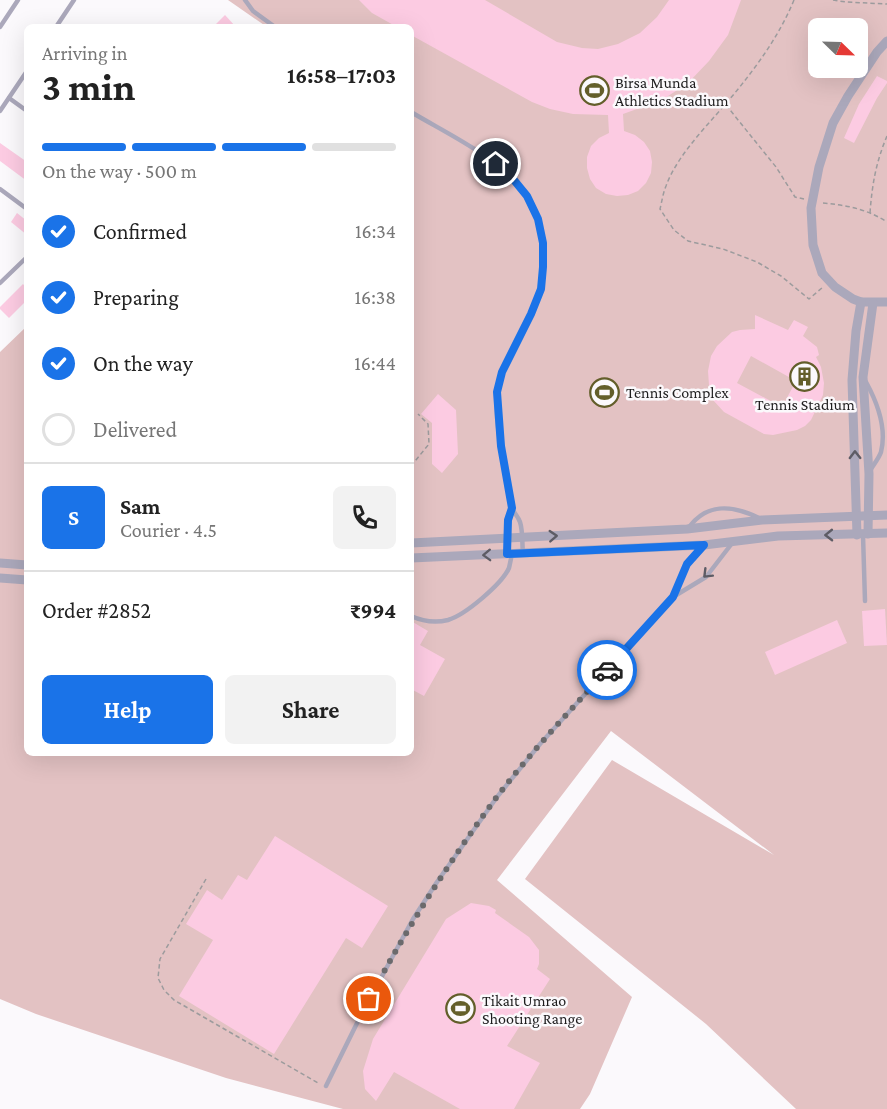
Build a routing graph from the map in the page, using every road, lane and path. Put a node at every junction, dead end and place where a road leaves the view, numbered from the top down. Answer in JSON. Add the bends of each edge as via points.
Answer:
{"nodes":[{"id":1,"x":18,"y":0,"type":"edge"},
{"id":2,"x":74,"y":0,"type":"edge"},
{"id":3,"x":245,"y":0,"type":"edge"},
{"id":4,"x":794,"y":0,"type":"edge"},
{"id":5,"x":832,"y":0,"type":"edge"},
{"id":6,"x":887,"y":4,"type":"edge"},
{"id":7,"x":58,"y":24,"type":"edge"},
{"id":8,"x":271,"y":24,"type":"edge"},
{"id":9,"x":0,"y":27,"type":"edge"},
{"id":10,"x":887,"y":41,"type":"edge"},
{"id":11,"x":24,"y":76,"type":"edge"},
{"id":12,"x":9,"y":98,"type":"junction"},
{"id":13,"x":725,"y":105,"type":"junction"},
{"id":14,"x":24,"y":109,"type":"edge"},
{"id":15,"x":0,"y":111,"type":"edge"},
{"id":16,"x":414,"y":114,"type":"edge"},
{"id":17,"x":887,"y":136,"type":"edge"},
{"id":18,"x":0,"y":189,"type":"edge"},
{"id":19,"x":812,"y":201,"type":"junction"},
{"id":20,"x":24,"y":207,"type":"edge"},
{"id":21,"x":870,"y":213,"type":"junction"},
{"id":22,"x":887,"y":222,"type":"edge"},
{"id":23,"x":24,"y":260,"type":"edge"},
{"id":24,"x":829,"y":280,"type":"junction"},
{"id":25,"x":0,"y":283,"type":"edge"},
{"id":26,"x":861,"y":302,"type":"junction"},
{"id":27,"x":887,"y":302,"type":"edge"},
{"id":28,"x":873,"y":303,"type":"junction"},
{"id":29,"x":863,"y":377,"type":"junction"},
{"id":30,"x":418,"y":414,"type":"dead end"},
{"id":31,"x":414,"y":462,"type":"edge"},
{"id":32,"x":869,"y":474,"type":"junction"},
{"id":33,"x":512,"y":508,"type":"junction"},
{"id":34,"x":708,"y":510,"type":"junction"},
{"id":35,"x":887,"y":515,"type":"edge"},
{"id":36,"x":856,"y":516,"type":"junction"},
{"id":37,"x":868,"y":516,"type":"junction"},
{"id":38,"x":762,"y":520,"type":"junction"},
{"id":39,"x":713,"y":526,"type":"junction"},
{"id":40,"x":687,"y":530,"type":"junction"},
{"id":41,"x":887,"y":533,"type":"edge"},
{"id":42,"x":863,"y":534,"type":"junction"},
{"id":43,"x":522,"y":538,"type":"junction"},
{"id":44,"x":507,"y":539,"type":"junction"},
{"id":45,"x":732,"y":542,"type":"junction"},
{"id":46,"x":414,"y":543,"type":"edge"},
{"id":47,"x":704,"y":545,"type":"junction"},
{"id":48,"x":510,"y":554,"type":"junction"},
{"id":49,"x":523,"y":554,"type":"junction"},
{"id":50,"x":414,"y":558,"type":"edge"},
{"id":51,"x":0,"y":563,"type":"edge"},
{"id":52,"x":24,"y":565,"type":"edge"},
{"id":53,"x":0,"y":578,"type":"edge"},
{"id":54,"x":24,"y":579,"type":"edge"},
{"id":55,"x":673,"y":597,"type":"junction"},
{"id":56,"x":865,"y":601,"type":"dead end"},
{"id":57,"x":414,"y":617,"type":"edge"},
{"id":58,"x":206,"y":879,"type":"dead end"},
{"id":59,"x":326,"y":1086,"type":"joint"}],
"edges":[{"from":1,"to":9,"type":"lane"},
{"from":2,"to":7,"type":"lane"},
{"from":3,"to":8,"type":"lane"},
{"from":4,"to":13,"type":"path","via":[[778,34]]},
{"from":5,"to":6,"type":"path"},
{"from":10,"to":19,"type":"street","via":[[833,123]]},
{"from":11,"to":12,"type":"lane"},
{"from":12,"to":14,"type":"lane"},
{"from":12,"to":15,"type":"lane"},
{"from":13,"to":19,"type":"path","via":[[776,167],[795,197]]},
{"from":13,"to":24,"type":"path","via":[[674,169],[660,208],[674,230],[688,241],[757,262],[809,299]]},
{"from":16,"to":33,"type":"lane","via":[[509,174],[527,196],[538,219],[543,243],[541,289],[502,372],[497,392]]},
{"from":17,"to":21,"type":"path","via":[[878,157]]},
{"from":18,"to":20,"type":"lane"},
{"from":19,"to":21,"type":"path"},
{"from":19,"to":24,"type":"street","via":[[813,245],[822,273]]},
{"from":21,"to":22,"type":"path"},
{"from":23,"to":25,"type":"lane"},
{"from":24,"to":26,"type":"street"},
{"from":26,"to":28,"type":"street"},
{"from":36,"to":26,"type":"street","one_way":true,"via":[[852,371]]},
{"from":27,"to":28,"type":"street"},
{"from":28,"to":29,"type":"street"},
{"from":29,"to":32,"type":"street"},
{"from":29,"to":32,"type":"lane","via":[[876,399],[883,439]]},
{"from":30,"to":31,"type":"path","via":[[428,424],[429,444]]},
{"from":32,"to":37,"type":"street"},
{"from":33,"to":43,"type":"lane","via":[[520,521]]},
{"from":33,"to":44,"type":"lane"},
{"from":34,"to":38,"type":"lane","via":[[740,510]]},
{"from":34,"to":39,"type":"lane"},
{"from":34,"to":40,"type":"lane"},
{"from":35,"to":37,"type":"street"},
{"from":36,"to":37,"type":"street"},
{"from":36,"to":38,"type":"street"},
{"from":36,"to":42,"type":"street"},
{"from":37,"to":42,"type":"street"},
{"from":38,"to":39,"type":"street"},
{"from":39,"to":40,"type":"street"},
{"from":43,"to":40,"type":"street","one_way":true},
{"from":41,"to":42,"type":"street"},
{"from":42,"to":45,"type":"street","one_way":true},
{"from":42,"to":56,"type":"lane"},
{"from":43,"to":44,"type":"street"},
{"from":43,"to":49,"type":"lane"},
{"from":44,"to":46,"type":"street"},
{"from":44,"to":48,"type":"lane"},
{"from":45,"to":47,"type":"street"},
{"from":45,"to":55,"type":"lane","one_way":true,"via":[[706,577]]},
{"from":47,"to":49,"type":"street"},
{"from":47,"to":55,"type":"lane","via":[[687,564]]},
{"from":48,"to":49,"type":"street"},
{"from":48,"to":50,"type":"street","one_way":true},
{"from":48,"to":57,"type":"lane","via":[[502,578],[475,605],[448,620]]},
{"from":51,"to":52,"type":"street"},
{"from":53,"to":54,"type":"street"},
{"from":55,"to":59,"type":"lane","via":[[497,797],[408,930]]},
{"from":58,"to":59,"type":"path","via":[[160,959],[158,978],[164,990],[174,1000]]}]}
